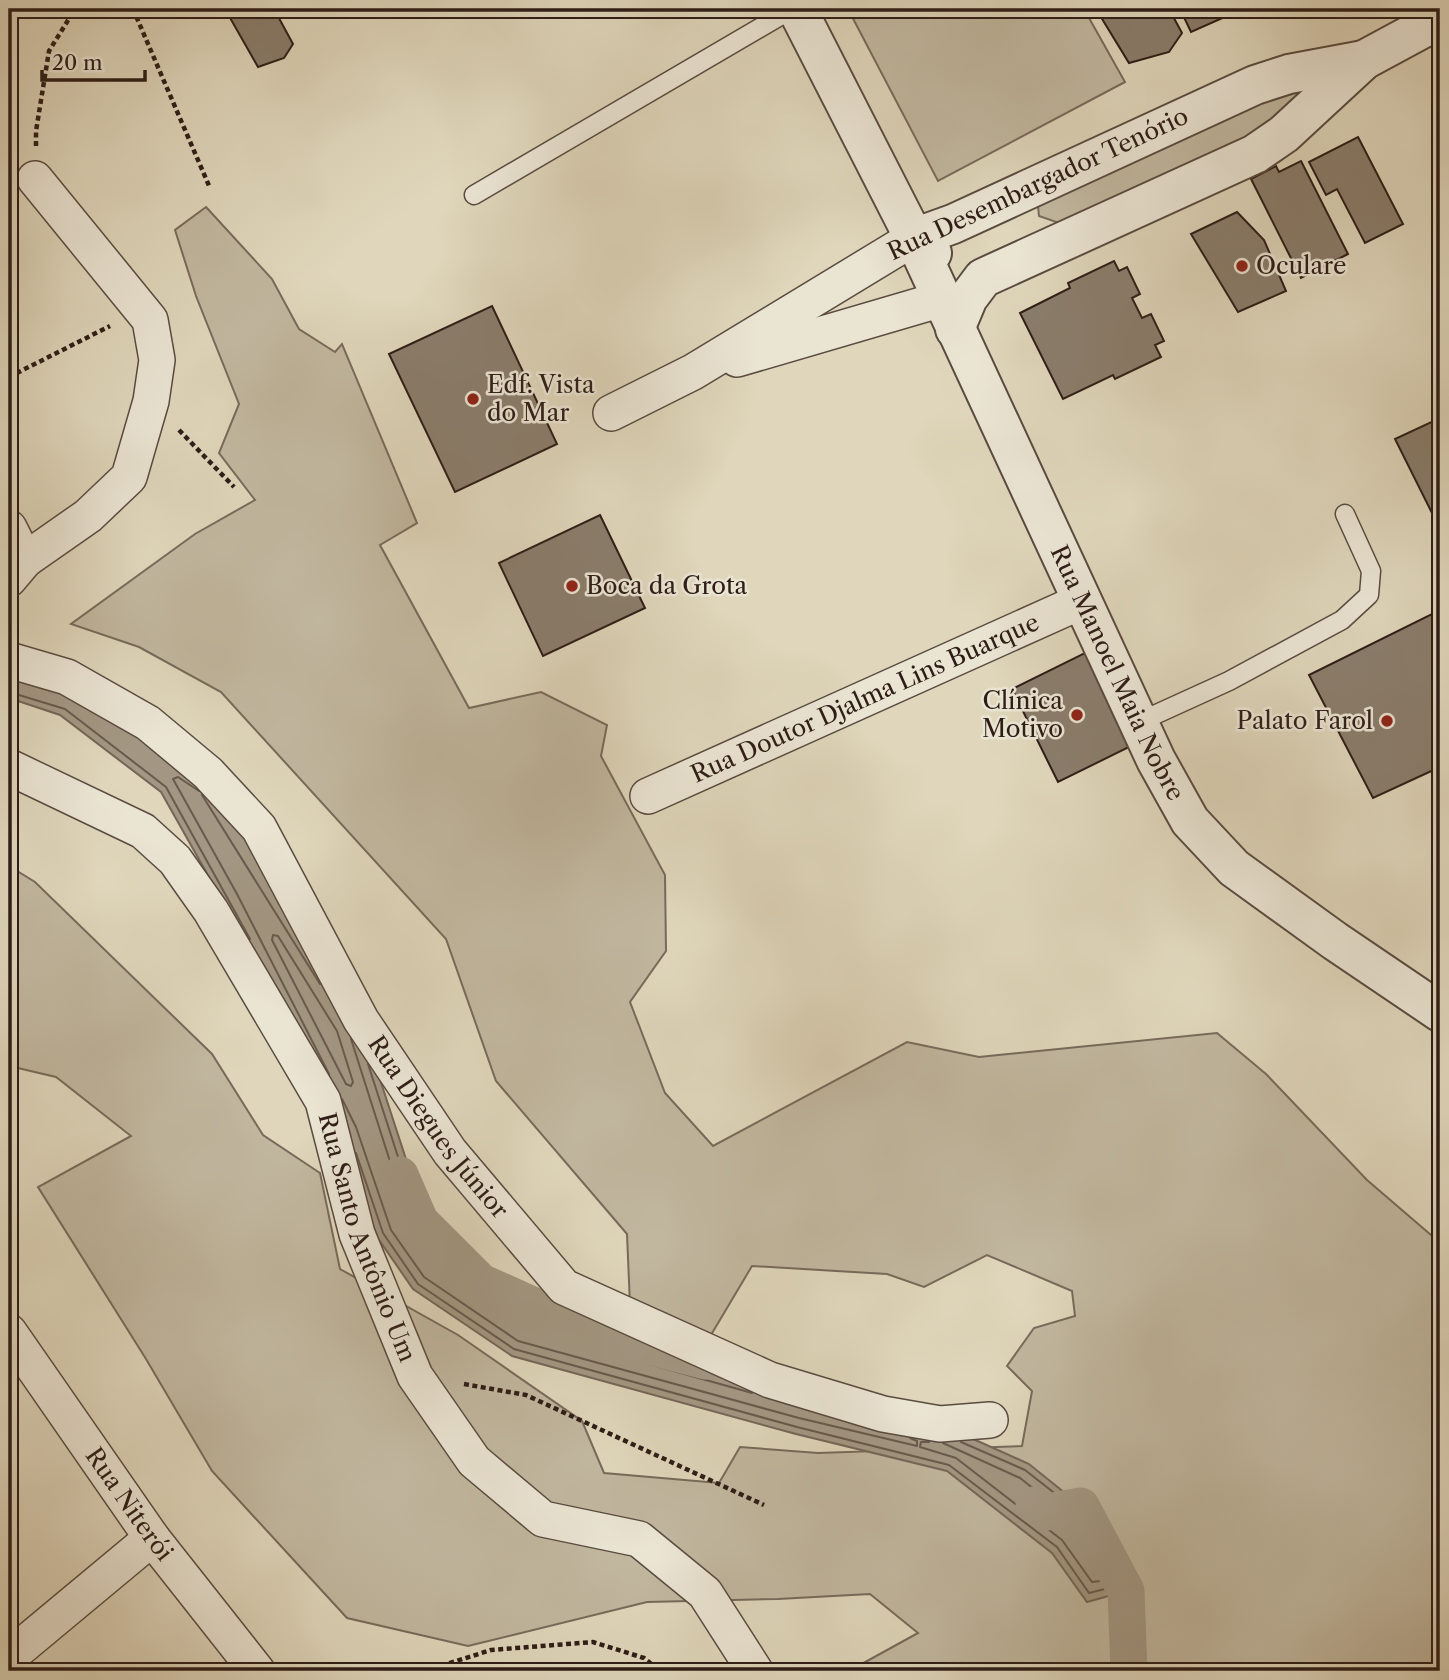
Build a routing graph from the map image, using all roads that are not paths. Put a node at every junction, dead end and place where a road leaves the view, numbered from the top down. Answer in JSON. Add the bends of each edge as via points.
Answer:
{"nodes":[{"id":1,"x":795,"y":9,"type":"edge"},
{"id":2,"x":1440,"y":19,"type":"edge"},
{"id":3,"x":1364,"y":60,"type":"junction"},
{"id":4,"x":36,"y":179,"type":"road end"},
{"id":5,"x":474,"y":195,"type":"dead end"},
{"id":6,"x":914,"y":238,"type":"junction"},
{"id":7,"x":983,"y":278,"type":"junction"},
{"id":8,"x":948,"y":314,"type":"junction"},
{"id":9,"x":693,"y":372,"type":"junction"},
{"id":10,"x":611,"y":413,"type":"dead end"},
{"id":11,"x":1345,"y":514,"type":"dead end"},
{"id":12,"x":9,"y":528,"type":"edge"},
{"id":13,"x":17,"y":569,"type":"edge"},
{"id":14,"x":1082,"y":601,"type":"junction"},
{"id":15,"x":9,"y":660,"type":"edge"},
{"id":16,"x":1139,"y":722,"type":"junction"},
{"id":17,"x":9,"y":767,"type":"edge"},
{"id":18,"x":648,"y":796,"type":"dead end"},
{"id":19,"x":1440,"y":1012,"type":"edge"},
{"id":20,"x":9,"y":1332,"type":"edge"},
{"id":21,"x":990,"y":1420,"type":"dead end"},
{"id":22,"x":152,"y":1538,"type":"junction"},
{"id":23,"x":9,"y":1657,"type":"edge"},
{"id":24,"x":257,"y":1671,"type":"edge"},
{"id":25,"x":755,"y":1671,"type":"edge"}],
"edges":[{"from":1,"to":5,"type":"lane"},
{"from":1,"to":6,"type":"street","name":"Rua Manoel Maia Nobre"},
{"from":2,"to":3,"type":"street","name":"Rua Desembargador Tenório"},
{"from":3,"to":6,"type":"street","name":"Rua Desembargador Tenório","via":[[1255,85],[953,225]]},
{"from":3,"to":7,"type":"street","name":"Rua Desembargador Tenório","via":[[1284,134],[1255,154]]},
{"from":4,"to":13,"type":"street","via":[[150,320],[158,360],[152,401],[129,477],[88,516]]},
{"from":6,"to":7,"type":"street","name":"Rua Manoel Maia Nobre","via":[[941,260]]},
{"from":6,"to":8,"type":"street","name":"Rua Manoel Maia Nobre"},
{"from":6,"to":9,"type":"street","name":"Rua Desembargador Tenório"},
{"from":7,"to":8,"type":"street"},
{"from":8,"to":9,"type":"street","name":"Rua Desembargador Tenório"},
{"from":8,"to":14,"type":"street","name":"Rua Manoel Maia Nobre"},
{"from":9,"to":10,"type":"street","name":"Rua Desembargador Tenório"},
{"from":11,"to":16,"type":"lane","via":[[1371,571],[1369,595],[1342,620],[1229,681]]},
{"from":12,"to":13,"type":"street"},
{"from":14,"to":16,"type":"street","name":"Rua Manoel Maia Nobre"},
{"from":14,"to":18,"type":"street","name":"Rua Doutor Djalma Lins Buarque"},
{"from":15,"to":21,"type":"street","name":"Rua Diegues Júnior","via":[[67,677],[148,723],[208,773],[259,828],[361,1020],[450,1152],[564,1287],[770,1380],[883,1414],[940,1424]]},
{"from":16,"to":19,"type":"street","name":"Rua Manoel Maia Nobre","via":[[1190,821],[1234,868]]},
{"from":17,"to":25,"type":"street","name":"Rua Santo Antônio Um","via":[[143,831],[176,860],[211,911],[323,1101],[357,1234],[415,1376],[474,1461],[542,1519],[639,1539],[705,1593]]},
{"from":20,"to":22,"type":"street","name":"Rua Niterói"},
{"from":22,"to":23,"type":"street"},
{"from":22,"to":24,"type":"street","name":"Rua Niterói"}]}
